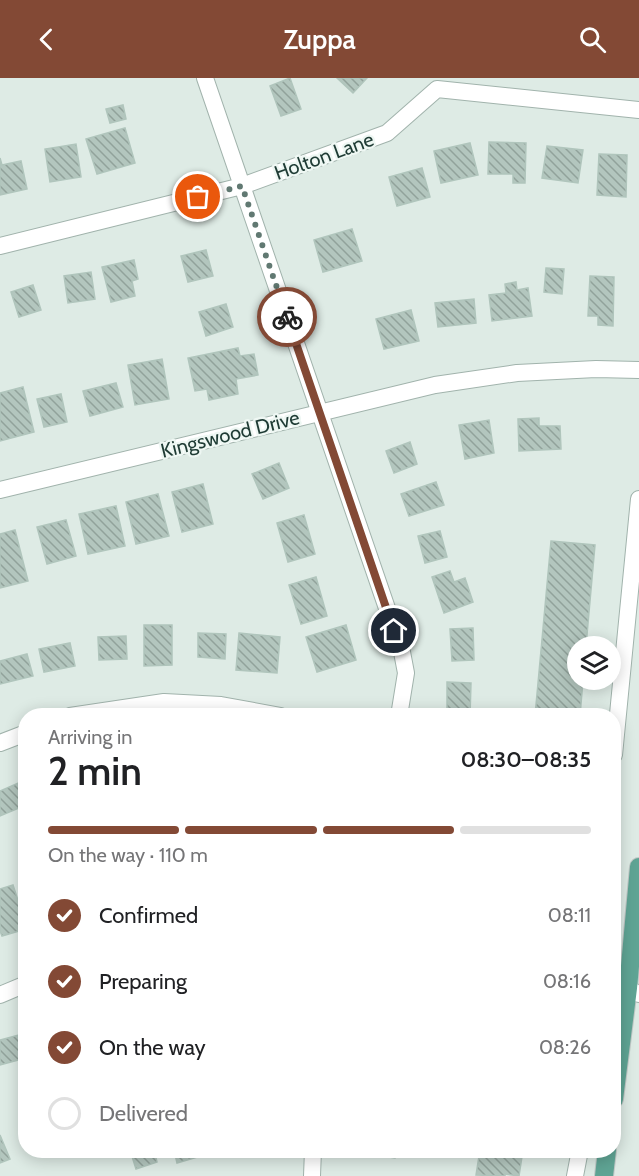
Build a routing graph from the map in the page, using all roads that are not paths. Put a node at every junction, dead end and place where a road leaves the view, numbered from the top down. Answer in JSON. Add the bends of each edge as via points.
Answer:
{"nodes":[{"id":1,"x":205,"y":78,"type":"edge"},
{"id":2,"x":439,"y":84,"type":"edge"},
{"id":3,"x":639,"y":110,"type":"edge"},
{"id":4,"x":242,"y":186,"type":"junction"},
{"id":5,"x":0,"y":246,"type":"edge"},
{"id":6,"x":639,"y":370,"type":"edge"},
{"id":7,"x":320,"y":412,"type":"junction"},
{"id":8,"x":0,"y":490,"type":"edge"},
{"id":9,"x":639,"y":500,"type":"edge"},
{"id":10,"x":124,"y":708,"type":"edge"},
{"id":11,"x":237,"y":708,"type":"edge"},
{"id":12,"x":400,"y":708,"type":"edge"},
{"id":13,"x":619,"y":708,"type":"edge"},
{"id":14,"x":18,"y":736,"type":"edge"},
{"id":15,"x":0,"y":743,"type":"edge"},
{"id":16,"x":639,"y":867,"type":"edge"},
{"id":17,"x":18,"y":987,"type":"edge"},
{"id":18,"x":623,"y":989,"type":"edge"},
{"id":19,"x":0,"y":995,"type":"edge"},
{"id":20,"x":621,"y":1014,"type":"edge"},
{"id":21,"x":313,"y":1158,"type":"edge"},
{"id":22,"x":578,"y":1158,"type":"edge"},
{"id":23,"x":606,"y":1158,"type":"edge"},
{"id":24,"x":312,"y":1176,"type":"edge"},
{"id":25,"x":575,"y":1176,"type":"edge"},
{"id":26,"x":604,"y":1176,"type":"edge"}],
"edges":[{"from":1,"to":4,"type":"street"},
{"from":2,"to":3,"type":"street","name":"Holton Lane"},
{"from":2,"to":4,"type":"street","name":"Holton Lane","via":[[387,132]]},
{"from":4,"to":5,"type":"street","name":"Holton Lane"},
{"from":4,"to":7,"type":"street"},
{"from":6,"to":7,"type":"street","name":"Kingswood Drive","via":[[517,373],[435,385]]},
{"from":7,"to":8,"type":"street","name":"Kingswood Drive"},
{"from":7,"to":12,"type":"street","via":[[402,652],[406,674]]},
{"from":9,"to":13,"type":"street"},
{"from":10,"to":11,"type":"street","via":[[164,702]]},
{"from":14,"to":15,"type":"street"},
{"from":16,"to":18,"type":"main road"},
{"from":17,"to":19,"type":"street"},
{"from":18,"to":20,"type":"main road"},
{"from":21,"to":24,"type":"street"},
{"from":22,"to":25,"type":"street"},
{"from":23,"to":26,"type":"main road"}]}
